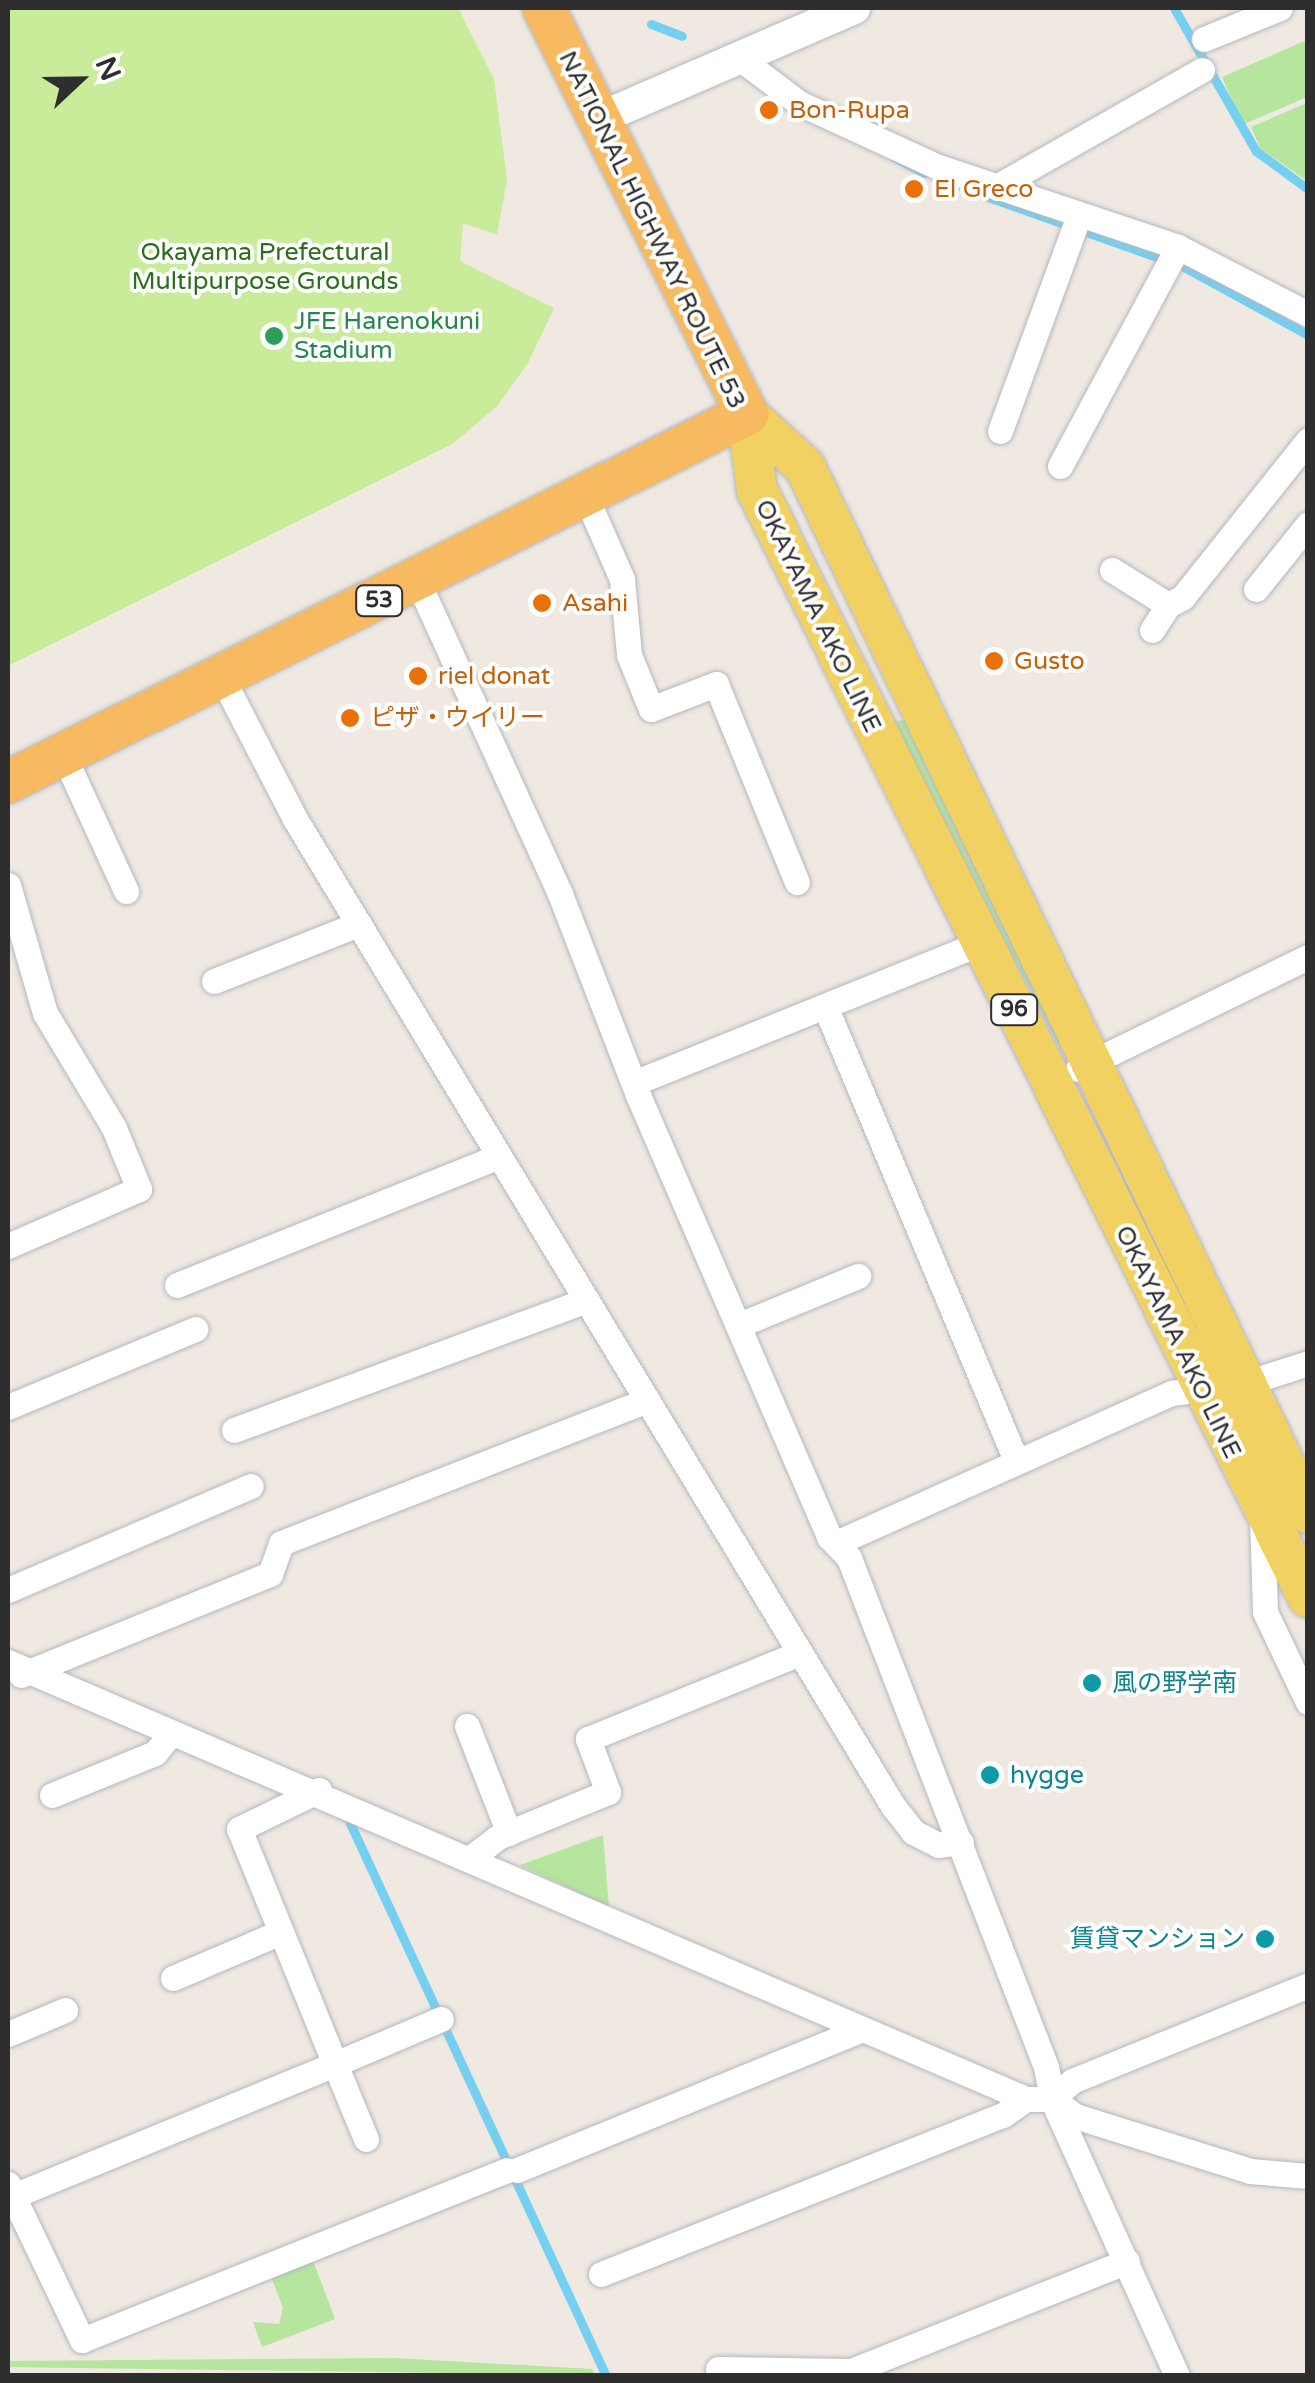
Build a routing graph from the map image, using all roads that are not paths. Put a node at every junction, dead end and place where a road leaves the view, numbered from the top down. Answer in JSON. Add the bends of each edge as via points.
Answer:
{"nodes":[{"id":1,"x":544,"y":8,"type":"edge"},
{"id":2,"x":854,"y":8,"type":"edge"},
{"id":3,"x":1280,"y":8,"type":"edge"},
{"id":4,"x":1204,"y":40,"type":"dead end"},
{"id":5,"x":738,"y":57,"type":"junction"},
{"id":6,"x":1202,"y":70,"type":"dead end"},
{"id":7,"x":600,"y":118,"type":"junction"},
{"id":8,"x":996,"y":187,"type":"junction"},
{"id":9,"x":1076,"y":223,"type":"junction"},
{"id":10,"x":1174,"y":257,"type":"junction"},
{"id":11,"x":1308,"y":314,"type":"edge"},
{"id":12,"x":747,"y":414,"type":"junction"},
{"id":13,"x":1000,"y":430,"type":"dead end"},
{"id":14,"x":1308,"y":440,"type":"edge"},
{"id":15,"x":1060,"y":466,"type":"dead end"},
{"id":16,"x":586,"y":497,"type":"junction"},
{"id":17,"x":1308,"y":524,"type":"edge"},
{"id":18,"x":1112,"y":570,"type":"dead end"},
{"id":19,"x":418,"y":582,"type":"junction"},
{"id":20,"x":1256,"y":589,"type":"dead end"},
{"id":21,"x":1168,"y":605,"type":"junction"},
{"id":22,"x":1152,"y":630,"type":"dead end"},
{"id":23,"x":222,"y":678,"type":"junction"},
{"id":24,"x":63,"y":754,"type":"junction"},
{"id":25,"x":8,"y":782,"type":"edge"},
{"id":26,"x":797,"y":882,"type":"dead end"},
{"id":27,"x":8,"y":885,"type":"edge"},
{"id":28,"x":126,"y":891,"type":"dead end"},
{"id":29,"x":359,"y":924,"type":"junction"},
{"id":30,"x":980,"y":943,"type":"junction"},
{"id":31,"x":1308,"y":958,"type":"edge"},
{"id":32,"x":214,"y":981,"type":"dead end"},
{"id":33,"x":825,"y":1006,"type":"junction"},
{"id":34,"x":1093,"y":1061,"type":"junction"},
{"id":35,"x":1051,"y":1082,"type":"junction"},
{"id":36,"x":634,"y":1083,"type":"junction"},
{"id":37,"x":499,"y":1156,"type":"junction"},
{"id":38,"x":8,"y":1246,"type":"edge"},
{"id":39,"x":858,"y":1276,"type":"dead end"},
{"id":40,"x":177,"y":1285,"type":"dead end"},
{"id":41,"x":587,"y":1300,"type":"junction"},
{"id":42,"x":739,"y":1325,"type":"junction"},
{"id":43,"x":195,"y":1329,"type":"dead end"},
{"id":44,"x":1308,"y":1363,"type":"edge"},
{"id":45,"x":1246,"y":1383,"type":"junction"},
{"id":46,"x":1200,"y":1388,"type":"junction"},
{"id":47,"x":647,"y":1400,"type":"junction"},
{"id":48,"x":8,"y":1407,"type":"edge"},
{"id":49,"x":234,"y":1430,"type":"dead end"},
{"id":50,"x":1016,"y":1461,"type":"junction"},
{"id":51,"x":250,"y":1486,"type":"dead end"},
{"id":52,"x":1294,"y":1502,"type":"edge"},
{"id":53,"x":836,"y":1543,"type":"junction"},
{"id":54,"x":8,"y":1590,"type":"edge"},
{"id":55,"x":1308,"y":1597,"type":"edge"},
{"id":56,"x":800,"y":1653,"type":"junction"},
{"id":57,"x":15,"y":1671,"type":"edge"},
{"id":58,"x":1308,"y":1702,"type":"edge"},
{"id":59,"x":468,"y":1726,"type":"dead end"},
{"id":60,"x":171,"y":1733,"type":"junction"},
{"id":61,"x":313,"y":1793,"type":"junction"},
{"id":62,"x":52,"y":1795,"type":"dead end"},
{"id":63,"x":509,"y":1832,"type":"junction"},
{"id":64,"x":961,"y":1842,"type":"junction"},
{"id":65,"x":469,"y":1858,"type":"junction"},
{"id":66,"x":281,"y":1932,"type":"junction"},
{"id":67,"x":173,"y":1978,"type":"dead end"},
{"id":68,"x":1308,"y":1985,"type":"edge"},
{"id":69,"x":65,"y":2010,"type":"dead end"},
{"id":70,"x":441,"y":2020,"type":"dead end"},
{"id":71,"x":862,"y":2029,"type":"junction"},
{"id":72,"x":8,"y":2034,"type":"edge"},
{"id":73,"x":335,"y":2064,"type":"junction"},
{"id":74,"x":1026,"y":2099,"type":"junction"},
{"id":75,"x":1052,"y":2099,"type":"junction"},
{"id":76,"x":366,"y":2139,"type":"dead end"},
{"id":77,"x":1308,"y":2176,"type":"edge"},
{"id":78,"x":388,"y":2189,"type":"dead end"},
{"id":79,"x":10,"y":2190,"type":"edge"},
{"id":80,"x":398,"y":2214,"type":"junction"},
{"id":81,"x":1126,"y":2261,"type":"junction"},
{"id":82,"x":601,"y":2274,"type":"dead end"},
{"id":83,"x":718,"y":2369,"type":"dead end"},
{"id":84,"x":1178,"y":2376,"type":"edge"}],
"edges":[{"from":1,"to":7,"type":"highway","name":"NATIONAL HIGHWAY ROUTE 53"},
{"from":2,"to":5,"type":"street"},
{"from":3,"to":4,"type":"street"},
{"from":5,"to":7,"type":"street"},
{"from":5,"to":8,"type":"street","via":[[798,103]]},
{"from":6,"to":8,"type":"street"},
{"from":7,"to":12,"type":"highway","name":"NATIONAL HIGHWAY ROUTE 53"},
{"from":8,"to":9,"type":"street"},
{"from":9,"to":10,"type":"street"},
{"from":9,"to":13,"type":"street"},
{"from":10,"to":11,"type":"street"},
{"from":10,"to":15,"type":"street"},
{"from":12,"to":16,"type":"highway","name":"NATIONAL HIGHWAY ROUTE 53","number":"53"},
{"from":12,"to":30,"type":"main road","name":"OKAYAMA AKO LINE","number":"96","via":[[757,490]]},
{"from":12,"to":34,"type":"main road","name":"OKAYAMA AKO LINE","number":"96","via":[[804,467]]},
{"from":14,"to":21,"type":"street","via":[[1182,598]]},
{"from":16,"to":19,"type":"highway","name":"NATIONAL HIGHWAY ROUTE 53","number":"53"},
{"from":16,"to":26,"type":"street","via":[[622,579],[629,655],[651,709],[716,684]]},
{"from":17,"to":20,"type":"street"},
{"from":18,"to":21,"type":"street"},
{"from":19,"to":23,"type":"highway","name":"NATIONAL HIGHWAY ROUTE 53","number":"53"},
{"from":19,"to":36,"type":"street","via":[[506,769]]},
{"from":21,"to":22,"type":"street"},
{"from":23,"to":24,"type":"highway","name":"NATIONAL HIGHWAY ROUTE 53","number":"53"},
{"from":23,"to":29,"type":"street"},
{"from":24,"to":25,"type":"highway","name":"NATIONAL HIGHWAY ROUTE 53","number":"53"},
{"from":24,"to":28,"type":"street"},
{"from":27,"to":38,"type":"street","via":[[45,1013],[114,1128],[139,1188]]},
{"from":29,"to":32,"type":"street"},
{"from":29,"to":37,"type":"street"},
{"from":30,"to":33,"type":"street"},
{"from":30,"to":35,"type":"main road","name":"OKAYAMA AKO LINE","number":"96"},
{"from":31,"to":34,"type":"street"},
{"from":33,"to":36,"type":"street"},
{"from":33,"to":50,"type":"street"},
{"from":34,"to":35,"type":"street"},
{"from":34,"to":45,"type":"main road","name":"OKAYAMA AKO LINE","number":"96"},
{"from":35,"to":46,"type":"main road","name":"OKAYAMA AKO LINE","number":"96"},
{"from":36,"to":42,"type":"street"},
{"from":37,"to":40,"type":"street"},
{"from":37,"to":41,"type":"street"},
{"from":39,"to":42,"type":"street"},
{"from":41,"to":47,"type":"street"},
{"from":41,"to":49,"type":"street"},
{"from":42,"to":53,"type":"street"},
{"from":43,"to":48,"type":"street"},
{"from":44,"to":45,"type":"street"},
{"from":45,"to":46,"type":"street"},
{"from":45,"to":52,"type":"main road","name":"OKAYAMA AKO LINE","number":"96"},
{"from":46,"to":50,"type":"street","via":[[1172,1393]]},
{"from":46,"to":52,"type":"main road","name":"OKAYAMA AKO LINE","number":"96"},
{"from":47,"to":56,"type":"street"},
{"from":47,"to":57,"type":"street","via":[[281,1542],[270,1574]]},
{"from":50,"to":53,"type":"street"},
{"from":51,"to":54,"type":"street"},
{"from":52,"to":55,"type":"main road","name":"OKAYAMA AKO LINE","number":"96"},
{"from":52,"to":58,"type":"street","via":[[1265,1612]]},
{"from":53,"to":64,"type":"street","via":[[852,1564]]},
{"from":56,"to":63,"type":"street","via":[[588,1739],[608,1792]]},
{"from":56,"to":64,"type":"street","via":[[914,1832],[938,1844]]},
{"from":57,"to":60,"type":"street"},
{"from":59,"to":63,"type":"street"},
{"from":60,"to":61,"type":"street"},
{"from":60,"to":62,"type":"street","via":[[156,1752]]},
{"from":61,"to":65,"type":"street","via":[[329,1784],[340,1806]]},
{"from":61,"to":66,"type":"street","via":[[239,1829]]},
{"from":63,"to":65,"type":"street"},
{"from":64,"to":75,"type":"street","via":[[1046,2066]]},
{"from":65,"to":71,"type":"street"},
{"from":66,"to":67,"type":"street"},
{"from":66,"to":73,"type":"street"},
{"from":68,"to":75,"type":"street","via":[[1072,2081]]},
{"from":69,"to":72,"type":"street"},
{"from":70,"to":73,"type":"street"},
{"from":71,"to":74,"type":"street"},
{"from":71,"to":80,"type":"street"},
{"from":73,"to":76,"type":"street"},
{"from":73,"to":79,"type":"street"},
{"from":74,"to":75,"type":"street"},
{"from":74,"to":82,"type":"street","via":[[1003,2115]]},
{"from":75,"to":77,"type":"street","via":[[1076,2116],[1180,2152],[1250,2172]]},
{"from":75,"to":81,"type":"street"},
{"from":78,"to":80,"type":"street"},
{"from":79,"to":80,"type":"street","via":[[82,2340]]},
{"from":81,"to":83,"type":"street","via":[[850,2371]]},
{"from":81,"to":84,"type":"street"}]}
